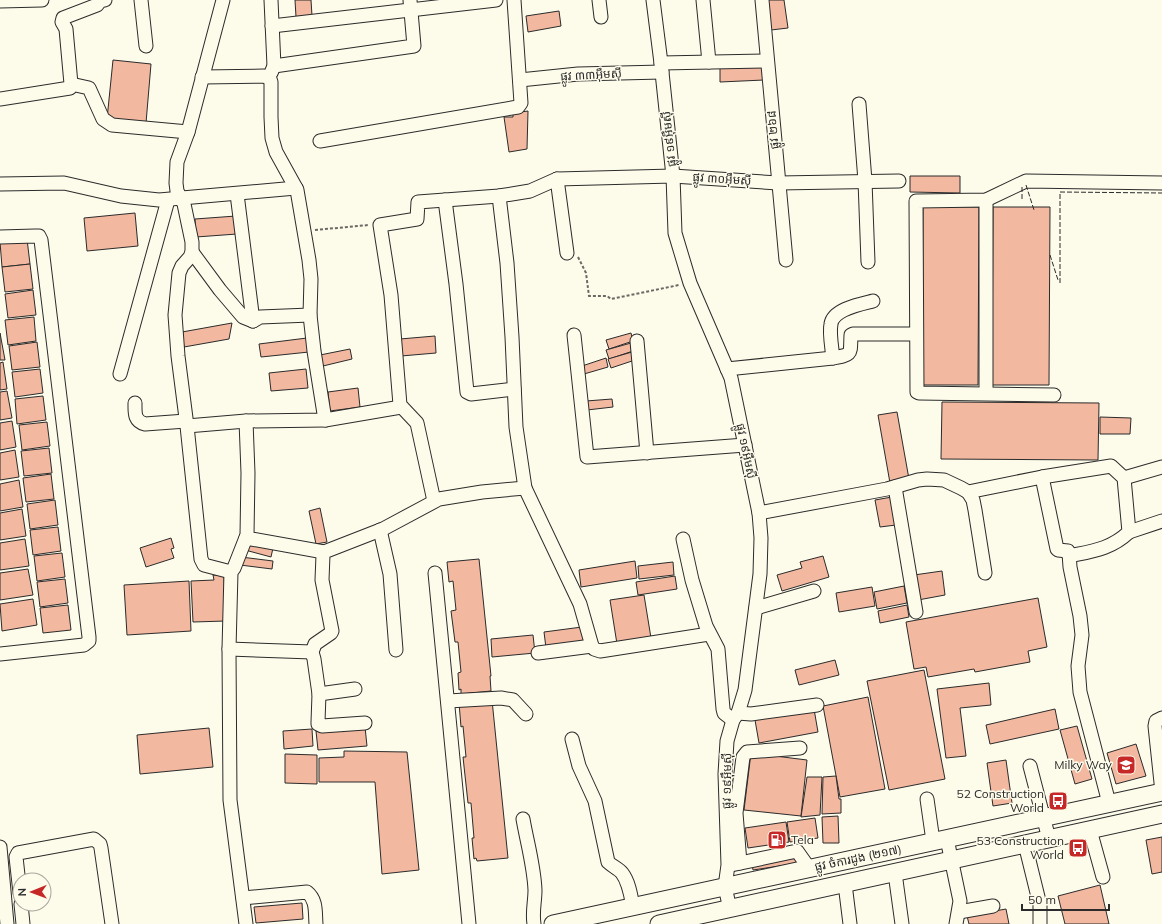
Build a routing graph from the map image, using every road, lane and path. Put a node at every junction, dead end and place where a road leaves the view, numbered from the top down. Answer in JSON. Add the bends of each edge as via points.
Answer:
{"nodes":[{"id":1,"x":42,"y":0,"type":"edge"},
{"id":2,"x":105,"y":0,"type":"edge"},
{"id":3,"x":141,"y":0,"type":"edge"},
{"id":4,"x":223,"y":0,"type":"edge"},
{"id":5,"x":271,"y":0,"type":"edge"},
{"id":6,"x":496,"y":0,"type":"edge"},
{"id":7,"x":514,"y":0,"type":"edge"},
{"id":8,"x":599,"y":0,"type":"edge"},
{"id":9,"x":653,"y":0,"type":"edge"},
{"id":10,"x":703,"y":0,"type":"edge"},
{"id":11,"x":762,"y":0,"type":"edge"},
{"id":12,"x":0,"y":1,"type":"edge"},
{"id":13,"x":410,"y":5,"type":"edge"},
{"id":14,"x":601,"y":17,"type":"dead end"},
{"id":15,"x":272,"y":26,"type":"junction"},
{"id":16,"x":146,"y":46,"type":"dead end"},
{"id":17,"x":767,"y":61,"type":"junction"},
{"id":18,"x":709,"y":62,"type":"junction"},
{"id":19,"x":662,"y":68,"type":"junction"},
{"id":20,"x":272,"y":72,"type":"junction"},
{"id":21,"x":202,"y":77,"type":"junction"},
{"id":22,"x":520,"y":80,"type":"junction"},
{"id":23,"x":71,"y":84,"type":"junction"},
{"id":24,"x":0,"y":99,"type":"edge"},
{"id":25,"x":859,"y":104,"type":"dead end"},
{"id":26,"x":188,"y":132,"type":"junction"},
{"id":27,"x":320,"y":141,"type":"dead end"},
{"id":28,"x":673,"y":176,"type":"junction"},
{"id":29,"x":557,"y":179,"type":"junction"},
{"id":30,"x":865,"y":181,"type":"junction"},
{"id":31,"x":899,"y":181,"type":"dead end"},
{"id":32,"x":778,"y":183,"type":"junction"},
{"id":33,"x":1162,"y":183,"type":"edge"},
{"id":34,"x":0,"y":184,"type":"edge"},
{"id":35,"x":296,"y":188,"type":"junction"},
{"id":36,"x":237,"y":194,"type":"junction"},
{"id":37,"x":500,"y":196,"type":"junction"},
{"id":38,"x":182,"y":199,"type":"junction"},
{"id":39,"x":168,"y":200,"type":"junction"},
{"id":40,"x":445,"y":200,"type":"junction"},
{"id":41,"x":986,"y":200,"type":"junction"},
{"id":42,"x":380,"y":225,"type":"junction"},
{"id":43,"x":304,"y":231,"type":"junction"},
{"id":44,"x":0,"y":237,"type":"edge"},
{"id":45,"x":192,"y":252,"type":"junction"},
{"id":46,"x":567,"y":253,"type":"joint"},
{"id":47,"x":786,"y":260,"type":"dead end"},
{"id":48,"x":868,"y":262,"type":"dead end"},
{"id":49,"x":690,"y":282,"type":"junction"},
{"id":50,"x":873,"y":301,"type":"dead end"},
{"id":51,"x":310,"y":315,"type":"junction"},
{"id":52,"x":253,"y":321,"type":"junction"},
{"id":53,"x":916,"y":334,"type":"junction"},
{"id":54,"x":574,"y":335,"type":"dead end"},
{"id":55,"x":637,"y":341,"type":"dead end"},
{"id":56,"x":833,"y":358,"type":"junction"},
{"id":57,"x":727,"y":369,"type":"junction"},
{"id":58,"x":120,"y":374,"type":"dead end"},
{"id":59,"x":514,"y":389,"type":"junction"},
{"id":60,"x":986,"y":393,"type":"junction"},
{"id":61,"x":1054,"y":395,"type":"dead end"},
{"id":62,"x":135,"y":403,"type":"dead end"},
{"id":63,"x":402,"y":407,"type":"junction"},
{"id":64,"x":325,"y":420,"type":"junction"},
{"id":65,"x":246,"y":421,"type":"junction"},
{"id":66,"x":187,"y":424,"type":"junction"},
{"id":67,"x":745,"y":445,"type":"junction"},
{"id":68,"x":647,"y":453,"type":"junction"},
{"id":69,"x":1162,"y":467,"type":"edge"},
{"id":70,"x":1042,"y":476,"type":"junction"},
{"id":71,"x":1124,"y":478,"type":"junction"},
{"id":72,"x":895,"y":487,"type":"junction"},
{"id":73,"x":525,"y":488,"type":"junction"},
{"id":74,"x":968,"y":492,"type":"junction"},
{"id":75,"x":434,"y":501,"type":"junction"},
{"id":76,"x":758,"y":513,"type":"junction"},
{"id":77,"x":1162,"y":521,"type":"edge"},
{"id":78,"x":380,"y":530,"type":"junction"},
{"id":79,"x":1129,"y":532,"type":"junction"},
{"id":80,"x":246,"y":538,"type":"junction"},
{"id":81,"x":683,"y":539,"type":"dead end"},
{"id":82,"x":324,"y":552,"type":"junction"},
{"id":83,"x":1069,"y":556,"type":"junction"},
{"id":84,"x":231,"y":572,"type":"junction"},
{"id":85,"x":435,"y":573,"type":"dead end"},
{"id":86,"x":985,"y":573,"type":"dead end"},
{"id":87,"x":814,"y":591,"type":"dead end"},
{"id":88,"x":756,"y":608,"type":"junction"},
{"id":89,"x":916,"y":612,"type":"dead end"},
{"id":90,"x":709,"y":634,"type":"junction"},
{"id":91,"x":592,"y":646,"type":"junction"},
{"id":92,"x":229,"y":649,"type":"junction"},
{"id":93,"x":396,"y":650,"type":"dead end"},
{"id":94,"x":312,"y":652,"type":"junction"},
{"id":95,"x":538,"y":653,"type":"dead end"},
{"id":96,"x":0,"y":654,"type":"edge"},
{"id":97,"x":355,"y":689,"type":"dead end"},
{"id":98,"x":318,"y":694,"type":"junction"},
{"id":99,"x":448,"y":701,"type":"junction"},
{"id":100,"x":817,"y":705,"type":"dead end"},
{"id":101,"x":526,"y":714,"type":"dead end"},
{"id":102,"x":735,"y":717,"type":"junction"},
{"id":103,"x":1162,"y":718,"type":"edge"},
{"id":104,"x":365,"y":723,"type":"dead end"},
{"id":105,"x":572,"y":739,"type":"dead end"},
{"id":106,"x":800,"y":748,"type":"dead end"},
{"id":107,"x":1030,"y":766,"type":"dead end"},
{"id":108,"x":1162,"y":792,"type":"edge"},
{"id":109,"x":927,"y":799,"type":"dead end"},
{"id":110,"x":1109,"y":803,"type":"junction"},
{"id":111,"x":1044,"y":817,"type":"junction"},
{"id":112,"x":1161,"y":818,"type":"edge"},
{"id":113,"x":522,"y":819,"type":"dead end"},
{"id":114,"x":1090,"y":830,"type":"junction"},
{"id":115,"x":1049,"y":839,"type":"junction"},
{"id":116,"x":940,"y":840,"type":"junction"},
{"id":117,"x":1025,"y":844,"type":"junction"},
{"id":118,"x":0,"y":847,"type":"edge"},
{"id":119,"x":952,"y":860,"type":"junction"},
{"id":120,"x":734,"y":864,"type":"junction"},
{"id":121,"x":809,"y":868,"type":"junction"},
{"id":122,"x":18,"y":872,"type":"edge"},
{"id":123,"x":895,"y":872,"type":"junction"},
{"id":124,"x":1103,"y":877,"type":"dead end"},
{"id":125,"x":845,"y":884,"type":"junction"},
{"id":126,"x":725,"y":887,"type":"junction"},
{"id":127,"x":243,"y":898,"type":"junction"},
{"id":128,"x":2,"y":905,"type":"edge"},
{"id":129,"x":993,"y":906,"type":"dead end"},
{"id":130,"x":633,"y":907,"type":"junction"},
{"id":131,"x":730,"y":909,"type":"junction"},
{"id":132,"x":22,"y":912,"type":"edge"},
{"id":133,"x":957,"y":918,"type":"edge"},
{"id":134,"x":7,"y":924,"type":"edge"},
{"id":135,"x":23,"y":924,"type":"edge"},
{"id":136,"x":112,"y":924,"type":"edge"},
{"id":137,"x":246,"y":924,"type":"edge"},
{"id":138,"x":316,"y":924,"type":"edge"},
{"id":139,"x":469,"y":924,"type":"edge"},
{"id":140,"x":534,"y":924,"type":"edge"},
{"id":141,"x":553,"y":924,"type":"edge"},
{"id":142,"x":663,"y":924,"type":"edge"},
{"id":143,"x":850,"y":924,"type":"edge"},
{"id":144,"x":902,"y":924,"type":"edge"},
{"id":145,"x":1040,"y":924,"type":"edge"}],
"edges":[{"from":1,"to":12,"type":"street"},
{"from":2,"to":23,"type":"street","via":[[63,18]]},
{"from":3,"to":16,"type":"street"},
{"from":4,"to":21,"type":"street"},
{"from":5,"to":15,"type":"street"},
{"from":6,"to":13,"type":"street"},
{"from":7,"to":22,"type":"street"},
{"from":8,"to":14,"type":"street"},
{"from":9,"to":19,"type":"street","name":"ផ្លូវ ១៩អ៊ឹមស៊ី"},
{"from":10,"to":18,"type":"street"},
{"from":11,"to":17,"type":"street","name":"ផ្លូវ ២៦៨"},
{"from":13,"to":15,"type":"street"},
{"from":13,"to":20,"type":"street","via":[[415,45],[413,47]]},
{"from":15,"to":20,"type":"street"},
{"from":17,"to":18,"type":"street","name":"ផ្លូវ ៣៣អ៊ឹមស៊ី"},
{"from":17,"to":32,"type":"street","name":"ផ្លូវ ២៦៨"},
{"from":18,"to":19,"type":"street","name":"ផ្លូវ ៣៣អ៊ឹមស៊ី"},
{"from":19,"to":22,"type":"street","name":"ផ្លូវ ៣៣អ៊ឹមស៊ី"},
{"from":19,"to":28,"type":"street","name":"ផ្លូវ ១៩អ៊ឹមស៊ី"},
{"from":20,"to":21,"type":"street","via":[[264,76]]},
{"from":20,"to":35,"type":"street","via":[[271,117],[274,145]]},
{"from":21,"to":26,"type":"street"},
{"from":22,"to":27,"type":"street","via":[[521,103],[518,107]]},
{"from":23,"to":24,"type":"street","via":[[67,89]]},
{"from":23,"to":26,"type":"street","via":[[89,88],[103,119],[112,125]]},
{"from":25,"to":30,"type":"street"},
{"from":26,"to":38,"type":"street","via":[[177,162],[176,187]]},
{"from":28,"to":29,"type":"street","name":"ផ្លូវ ៣០អ៊ឹមស៊ី"},
{"from":28,"to":32,"type":"street","name":"ផ្លូវ ៣០អ៊ឹមស៊ី"},
{"from":28,"to":49,"type":"street","name":"ផ្លូវ ១៩អ៊ឹមស៊ី","via":[[675,233]]},
{"from":29,"to":37,"type":"street","name":"ផ្លូវ ៣០អ៊ឹមស៊ី","via":[[530,191]]},
{"from":29,"to":46,"type":"street"},
{"from":30,"to":31,"type":"street","name":"ផ្លូវ ៣០អ៊ឹមស៊ី"},
{"from":30,"to":32,"type":"street","name":"ផ្លូវ ៣០អ៊ឹមស៊ី"},
{"from":30,"to":48,"type":"street"},
{"from":32,"to":47,"type":"street","name":"ផ្លូវ ២៦៨"},
{"from":33,"to":41,"type":"street","via":[[1026,181]]},
{"from":34,"to":39,"type":"street","via":[[64,183],[121,196]]},
{"from":35,"to":36,"type":"street"},
{"from":35,"to":43,"type":"street"},
{"from":36,"to":38,"type":"street"},
{"from":36,"to":52,"type":"street"},
{"from":37,"to":40,"type":"street","name":"ផ្លូវ ៣០អ៊ឹមស៊ី"},
{"from":37,"to":59,"type":"street"},
{"from":38,"to":39,"type":"street"},
{"from":38,"to":45,"type":"street","via":[[186,209]]},
{"from":39,"to":58,"type":"street"},
{"from":40,"to":42,"type":"street","name":"ផ្លូវ ៣០អ៊ឹមស៊ី","via":[[418,202],[416,219]]},
{"from":40,"to":59,"type":"street","via":[[467,392],[471,394]]},
{"from":41,"to":53,"type":"street","via":[[916,201]]},
{"from":41,"to":60,"type":"street"},
{"from":42,"to":43,"type":"path"},
{"from":42,"to":63,"type":"street","via":[[391,295]]},
{"from":43,"to":51,"type":"street","via":[[311,279]]},
{"from":44,"to":96,"type":"street","via":[[39,236],[41,240],[89,637],[89,641],[84,645]]},
{"from":45,"to":52,"type":"street","via":[[243,317]]},
{"from":45,"to":66,"type":"street","via":[[179,273],[175,315]]},
{"from":46,"to":49,"type":"path","via":[[576,254],[586,273],[589,296],[607,296],[611,299]]},
{"from":49,"to":57,"type":"street","name":"ផ្លូវ ១៩អ៊ឹមស៊ី"},
{"from":50,"to":56,"type":"street","via":[[841,311],[834,316],[831,323]]},
{"from":51,"to":52,"type":"street","via":[[260,317]]},
{"from":51,"to":64,"type":"street"},
{"from":53,"to":56,"type":"street","via":[[853,334],[849,354]]},
{"from":53,"to":60,"type":"street","via":[[917,392]]},
{"from":54,"to":68,"type":"street","via":[[587,457]]},
{"from":55,"to":68,"type":"street"},
{"from":56,"to":57,"type":"street"},
{"from":57,"to":67,"type":"street","name":"ផ្លូវ ១៩អ៊ឹមស៊ី"},
{"from":59,"to":73,"type":"street","via":[[516,427]]},
{"from":60,"to":61,"type":"street"},
{"from":62,"to":66,"type":"street","via":[[136,418],[140,423]]},
{"from":63,"to":64,"type":"street"},
{"from":63,"to":75,"type":"street","via":[[417,423]]},
{"from":64,"to":65,"type":"street"},
{"from":65,"to":66,"type":"street"},
{"from":65,"to":80,"type":"street"},
{"from":66,"to":84,"type":"street","via":[[201,559],[204,565]]},
{"from":67,"to":68,"type":"street"},
{"from":67,"to":76,"type":"street","name":"ផ្លូវ ១៩អ៊ឹមស៊ី"},
{"from":69,"to":71,"type":"street"},
{"from":70,"to":71,"type":"street","via":[[1109,466]]},
{"from":70,"to":74,"type":"street"},
{"from":70,"to":83,"type":"street","via":[[1057,549],[1068,551]]},
{"from":71,"to":79,"type":"street"},
{"from":72,"to":74,"type":"street","via":[[918,480],[936,479],[952,483]]},
{"from":72,"to":76,"type":"street"},
{"from":72,"to":89,"type":"street"},
{"from":73,"to":75,"type":"street","via":[[482,492]]},
{"from":73,"to":91,"type":"street","via":[[580,604]]},
{"from":74,"to":86,"type":"street","via":[[973,500]]},
{"from":75,"to":78,"type":"street"},
{"from":76,"to":88,"type":"street","name":"ផ្លូវ ១៩អ៊ឹមស៊ី","via":[[762,538]]},
{"from":77,"to":79,"type":"street"},
{"from":78,"to":82,"type":"street"},
{"from":78,"to":93,"type":"street","via":[[390,574]]},
{"from":79,"to":83,"type":"street","via":[[1104,549]]},
{"from":80,"to":82,"type":"street"},
{"from":80,"to":84,"type":"street"},
{"from":81,"to":90,"type":"street","via":[[692,580]]},
{"from":82,"to":94,"type":"street","via":[[322,580],[332,632],[315,644]]},
{"from":83,"to":110,"type":"street","via":[[1082,636],[1078,666],[1080,692]]},
{"from":84,"to":92,"type":"street"},
{"from":85,"to":99,"type":"street"},
{"from":87,"to":88,"type":"street"},
{"from":88,"to":102,"type":"street","name":"ផ្លូវ ១៩អ៊ឹមស៊ី","via":[[745,690]]},
{"from":90,"to":91,"type":"street","via":[[600,652]]},
{"from":90,"to":102,"type":"street","via":[[718,649],[724,713]]},
{"from":91,"to":95,"type":"street"},
{"from":92,"to":94,"type":"street"},
{"from":92,"to":127,"type":"street","via":[[230,800]]},
{"from":94,"to":98,"type":"street"},
{"from":97,"to":98,"type":"street"},
{"from":98,"to":104,"type":"street","via":[[320,725]]},
{"from":99,"to":101,"type":"street","via":[[501,698],[514,700]]},
{"from":99,"to":139,"type":"street"},
{"from":100,"to":102,"type":"street"},
{"from":102,"to":120,"type":"street","name":"ផ្លូវ ១៩អ៊ឹមស៊ី","via":[[727,741],[725,774]]},
{"from":103,"to":108,"type":"street","via":[[1156,720],[1155,726]]},
{"from":105,"to":130,"type":"street","via":[[579,766],[595,802],[608,862],[622,873],[630,891]]},
{"from":106,"to":120,"type":"street","via":[[747,752],[743,757],[736,814]]},
{"from":107,"to":111,"type":"street"},
{"from":108,"to":110,"type":"main road","name":"ផ្លូវ ចំការដូង (២១៧)"},
{"from":109,"to":116,"type":"street"},
{"from":110,"to":111,"type":"main road","name":"ផ្លូវ ចំការដូង (២១៧)"},
{"from":111,"to":115,"type":"street"},
{"from":111,"to":116,"type":"main road","name":"ផ្លូវ ចំការដូង (២១៧)"},
{"from":112,"to":114,"type":"main road","name":"ផ្លូវ ចំការដូង (២១៧)"},
{"from":113,"to":140,"type":"street","via":[[535,890],[532,913]]},
{"from":114,"to":115,"type":"main road","name":"ផ្លូវ ចំការដូង (២១៧)"},
{"from":114,"to":124,"type":"street"},
{"from":115,"to":117,"type":"main road","name":"ផ្លូវ ចំការដូង (២១៧)"},
{"from":116,"to":119,"type":"street"},
{"from":116,"to":121,"type":"main road","name":"ផ្លូវ ចំការដូង (២១៧)"},
{"from":117,"to":119,"type":"main road","name":"ផ្លូវ ចំការដូង (២១៧)"},
{"from":117,"to":145,"type":"street","via":[[1040,905]]},
{"from":118,"to":128,"type":"street"},
{"from":119,"to":123,"type":"main road","name":"ផ្លូវ ចំការដូង (២១៧)"},
{"from":119,"to":133,"type":"street","via":[[960,901]]},
{"from":120,"to":121,"type":"street","via":[[797,851]]},
{"from":120,"to":126,"type":"street","name":"ផ្លូវ ១៩អ៊ឹមស៊ី"},
{"from":121,"to":126,"type":"main road","name":"ផ្លូវ ចំការដូង (២១៧)"},
{"from":122,"to":136,"type":"street","via":[[18,853],[94,839],[102,848]]},
{"from":123,"to":125,"type":"main road","name":"ផ្លូវ ចំការដូង (២១៧)"},
{"from":123,"to":144,"type":"street"},
{"from":125,"to":131,"type":"main road","name":"ផ្លូវ ចំការដូង (២១៧)"},
{"from":125,"to":143,"type":"street"},
{"from":126,"to":130,"type":"main road","name":"ផ្លូវ ចំការដូង (២១៧)"},
{"from":126,"to":131,"type":"street","name":"ផ្លូវ ១៩អ៊ឹមស៊ី"},
{"from":127,"to":137,"type":"street"},
{"from":127,"to":138,"type":"street","via":[[307,892],[314,901]]},
{"from":128,"to":134,"type":"street"},
{"from":129,"to":133,"type":"street"},
{"from":130,"to":141,"type":"main road","name":"ផ្លូវ ចំការដូង (២១៧)"},
{"from":131,"to":142,"type":"main road","name":"ផ្លូវ ចំការដូង (២១៧)"},
{"from":132,"to":135,"type":"street"}]}
